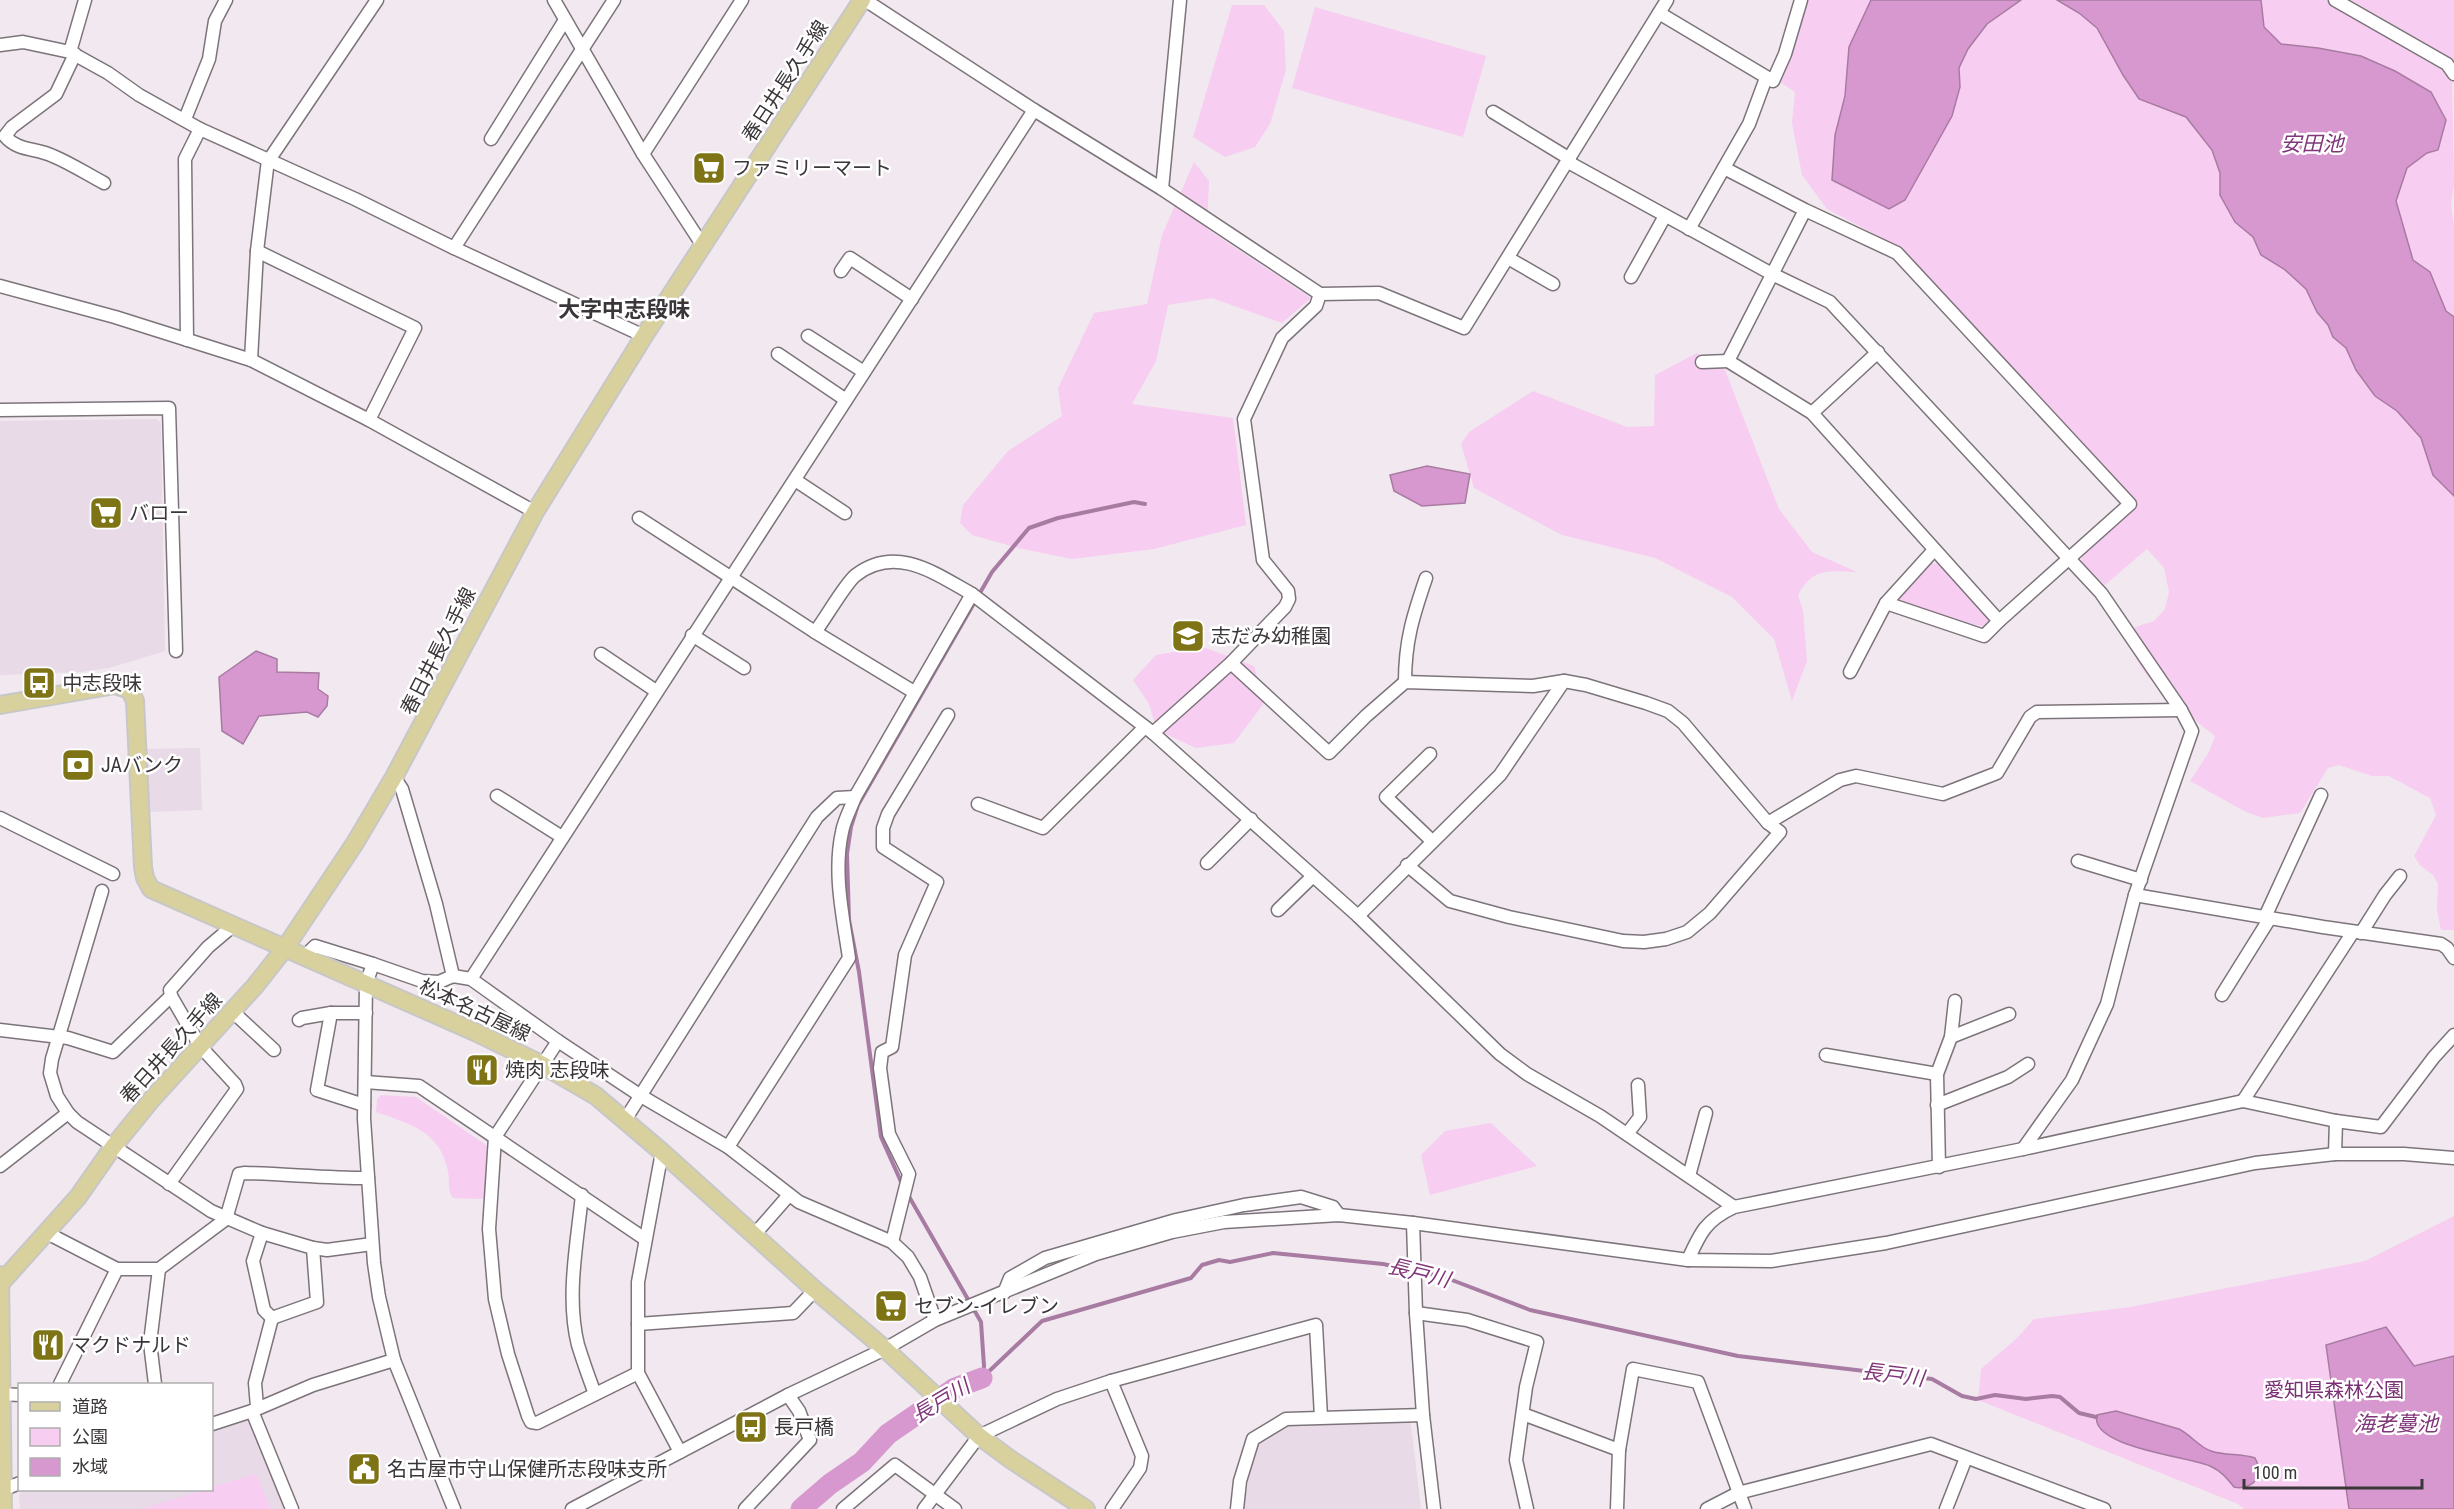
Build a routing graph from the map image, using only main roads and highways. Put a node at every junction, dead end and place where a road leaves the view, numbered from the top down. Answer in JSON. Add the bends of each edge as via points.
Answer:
{"nodes":[{"id":1,"x":863,"y":0,"type":"edge"},
{"id":2,"x":0,"y":705,"type":"edge"},
{"id":3,"x":285,"y":948,"type":"junction"},
{"id":4,"x":0,"y":1275,"type":"edge"},
{"id":5,"x":0,"y":1284,"type":"edge"},
{"id":6,"x":0,"y":1394,"type":"edge"},
{"id":7,"x":3,"y":1509,"type":"edge"},
{"id":8,"x":1086,"y":1509,"type":"edge"}],
"edges":[{"from":1,"to":3,"type":"main road","name":"春日井長久手線","via":[[644,336],[535,512],[394,777]]},
{"from":2,"to":3,"type":"main road","name":"松本名古屋線","via":[[115,685],[129,690],[135,701],[143,867],[151,889]]},
{"from":3,"to":5,"type":"main road","name":"春日井長久手線","via":[[152,1099],[78,1197]]},
{"from":3,"to":8,"type":"main road","name":"松本名古屋線","via":[[541,1064],[596,1096],[980,1436]]},
{"from":4,"to":5,"type":"main road"},
{"from":5,"to":6,"type":"main road"},
{"from":6,"to":7,"type":"main road"}]}
